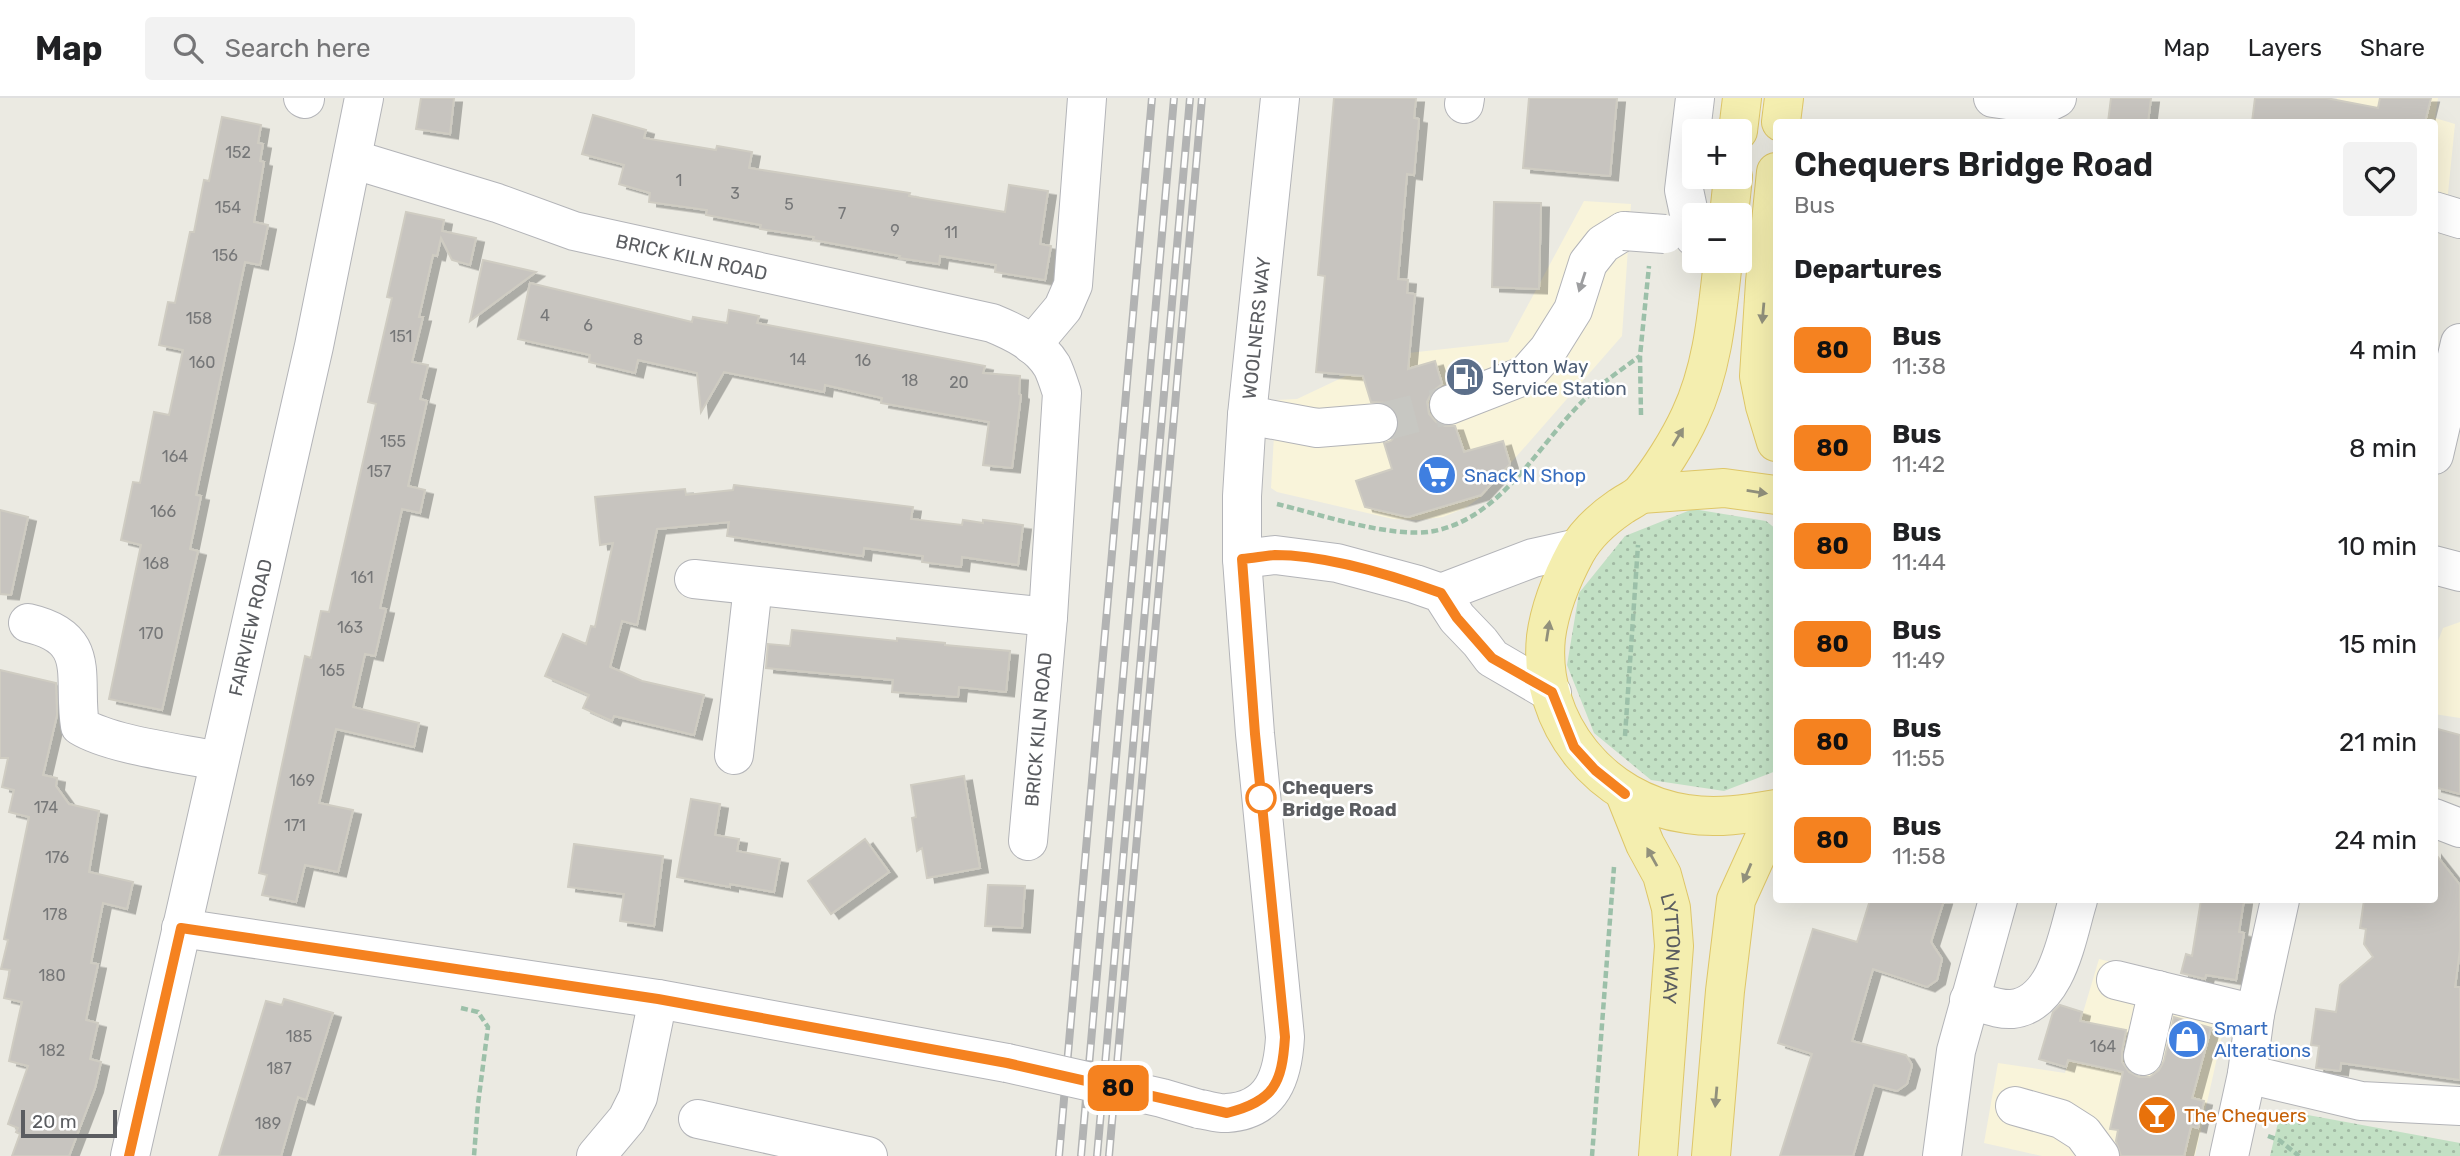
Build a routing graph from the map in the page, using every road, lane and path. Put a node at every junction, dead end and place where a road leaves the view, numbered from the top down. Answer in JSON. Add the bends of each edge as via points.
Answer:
{"nodes":[{"id":1,"x":364,"y":98,"type":"edge"},
{"id":2,"x":1087,"y":98,"type":"edge"},
{"id":3,"x":1280,"y":98,"type":"edge"},
{"id":4,"x":1695,"y":98,"type":"edge"},
{"id":5,"x":1742,"y":98,"type":"edge"},
{"id":6,"x":1784,"y":98,"type":"edge"},
{"id":7,"x":1993,"y":98,"type":"edge"},
{"id":8,"x":2057,"y":107,"type":"edge"},
{"id":9,"x":1739,"y":119,"type":"edge"},
{"id":10,"x":1781,"y":119,"type":"edge"},
{"id":11,"x":352,"y":159,"type":"junction"},
{"id":12,"x":1773,"y":202,"type":"edge"},
{"id":13,"x":1684,"y":203,"type":"edge"},
{"id":14,"x":2438,"y":212,"type":"edge"},
{"id":15,"x":2460,"y":219,"type":"edge"},
{"id":16,"x":1682,"y":236,"type":"edge"},
{"id":17,"x":1719,"y":273,"type":"edge"},
{"id":18,"x":2460,"y":343,"type":"edge"},
{"id":19,"x":1032,"y":345,"type":"junction"},
{"id":20,"x":1640,"y":356,"type":"dead end"},
{"id":21,"x":1449,"y":405,"type":"tunnel mouth"},
{"id":22,"x":1247,"y":415,"type":"junction"},
{"id":23,"x":1378,"y":423,"type":"tunnel mouth"},
{"id":24,"x":1773,"y":432,"type":"edge"},
{"id":25,"x":2438,"y":437,"type":"edge"},
{"id":26,"x":1641,"y":494,"type":"junction"},
{"id":27,"x":1773,"y":495,"type":"edge"},
{"id":28,"x":1242,"y":496,"type":"junction"},
{"id":29,"x":1638,"y":545,"type":"dead end"},
{"id":30,"x":1578,"y":548,"type":"junction"},
{"id":31,"x":1242,"y":559,"type":"junction"},
{"id":32,"x":2438,"y":566,"type":"edge"},
{"id":33,"x":2460,"y":572,"type":"edge"},
{"id":34,"x":694,"y":579,"type":"dead end"},
{"id":35,"x":753,"y":586,"type":"junction"},
{"id":36,"x":1441,"y":593,"type":"junction"},
{"id":37,"x":1048,"y":617,"type":"junction"},
{"id":38,"x":29,"y":624,"type":"dead end"},
{"id":39,"x":1552,"y":692,"type":"junction"},
{"id":40,"x":1625,"y":736,"type":"dead end"},
{"id":41,"x":734,"y":754,"type":"dead end"},
{"id":42,"x":218,"y":761,"type":"junction"},
{"id":43,"x":1625,"y":794,"type":"junction"},
{"id":44,"x":1773,"y":810,"type":"edge"},
{"id":45,"x":1773,"y":817,"type":"edge"},
{"id":46,"x":2438,"y":820,"type":"edge"},
{"id":47,"x":2460,"y":828,"type":"edge"},
{"id":48,"x":1028,"y":841,"type":"dead end"},
{"id":49,"x":1614,"y":867,"type":"dead end"},
{"id":50,"x":1997,"y":903,"type":"edge"},
{"id":51,"x":2077,"y":903,"type":"edge"},
{"id":52,"x":2279,"y":903,"type":"edge"},
{"id":53,"x":181,"y":928,"type":"junction"},
{"id":54,"x":2116,"y":981,"type":"dead end"},
{"id":55,"x":2158,"y":990,"type":"junction"},
{"id":56,"x":658,"y":999,"type":"junction"},
{"id":57,"x":1969,"y":1000,"type":"junction"},
{"id":58,"x":452,"y":1006,"type":"dead end"},
{"id":59,"x":2255,"y":1014,"type":"junction"},
{"id":60,"x":2143,"y":1056,"type":"dead end"},
{"id":61,"x":2247,"y":1074,"type":"junction"},
{"id":62,"x":2015,"y":1105,"type":"dead end"},
{"id":63,"x":2460,"y":1106,"type":"edge"},
{"id":64,"x":698,"y":1119,"type":"dead end"},
{"id":65,"x":823,"y":1151,"type":"edge"},
{"id":66,"x":130,"y":1156,"type":"edge"},
{"id":67,"x":474,"y":1156,"type":"edge"},
{"id":68,"x":596,"y":1156,"type":"edge"},
{"id":69,"x":868,"y":1156,"type":"edge"},
{"id":70,"x":1592,"y":1156,"type":"edge"},
{"id":71,"x":1658,"y":1156,"type":"edge"},
{"id":72,"x":1711,"y":1156,"type":"edge"},
{"id":73,"x":1942,"y":1156,"type":"edge"},
{"id":74,"x":2100,"y":1156,"type":"edge"},
{"id":75,"x":2229,"y":1156,"type":"edge"}],
"edges":[{"from":1,"to":11,"type":"street","name":"FAIRVIEW ROAD"},
{"from":2,"to":19,"type":"street","via":[[1073,285],[1063,308]]},
{"from":3,"to":22,"type":"street","name":"WOOLNERS WAY"},
{"from":4,"to":13,"type":"street"},
{"from":5,"to":9,"type":"main road"},
{"from":6,"to":10,"type":"main road"},
{"from":7,"to":8,"type":"street"},
{"from":11,"to":19,"type":"street","name":"BRICK KILN ROAD","via":[[497,202],[574,231],[992,323]]},
{"from":11,"to":42,"type":"street","name":"FAIRVIEW ROAD","via":[[314,346]]},
{"from":12,"to":24,"type":"main road","one_way":true,"via":[[1759,376]]},
{"from":14,"to":15,"type":"street"},
{"from":16,"to":21,"type":"street","one_way":true,"bridge":true,"via":[[1624,231],[1603,244],[1588,262],[1573,310],[1548,350],[1525,375]]},
{"from":26,"to":17,"type":"main road","name":"LYTTON WAY","one_way":true,"via":[[1679,436],[1701,390],[1713,346]]},
{"from":18,"to":25,"type":"street"},
{"from":19,"to":37,"type":"street","name":"BRICK KILN ROAD","via":[[1051,365],[1062,393]]},
{"from":20,"to":28,"type":"path","via":[[1584,400],[1497,498],[1456,524],[1408,532]]},
{"from":22,"to":23,"type":"street","via":[[1317,428]]},
{"from":22,"to":28,"type":"street","name":"WOOLNERS WAY"},
{"from":26,"to":27,"type":"main road","name":"LYTTON WAY","one_way":true,"via":[[1724,488]]},
{"from":26,"to":30,"type":"main road","name":"LYTTON WAY","via":[[1596,526]]},
{"from":28,"to":31,"type":"street","name":"WOOLNERS WAY"},
{"from":29,"to":40,"type":"path"},
{"from":30,"to":36,"type":"street","via":[[1533,558]]},
{"from":39,"to":30,"type":"main road","name":"LYTTON WAY","one_way":true,"via":[[1546,637],[1556,594]]},
{"from":31,"to":36,"type":"street","via":[[1275,555],[1314,559]]},
{"from":31,"to":56,"type":"street","bridge":true,"via":[[1285,1037],[1283,1064],[1273,1091],[1249,1108],[1227,1113],[1199,1109],[1007,1063]]},
{"from":32,"to":33,"type":"street"},
{"from":34,"to":35,"type":"street"},
{"from":35,"to":37,"type":"street"},
{"from":35,"to":41,"type":"street"},
{"from":36,"to":39,"type":"street","via":[[1492,658]]},
{"from":37,"to":48,"type":"street","name":"BRICK KILN ROAD"},
{"from":38,"to":42,"type":"street","via":[[58,632],[75,657],[80,726],[108,738]]},
{"from":39,"to":43,"type":"main road","name":"LYTTON WAY","via":[[1574,747]]},
{"from":42,"to":53,"type":"street","name":"FAIRVIEW ROAD"},
{"from":43,"to":44,"type":"main road","name":"LYTTON WAY","via":[[1685,814]]},
{"from":71,"to":43,"type":"main road","name":"LYTTON WAY","one_way":true,"via":[[1674,946],[1671,908],[1662,875]]},
{"from":45,"to":72,"type":"main road","name":"LYTTON WAY","one_way":true,"via":[[1736,900]]},
{"from":46,"to":47,"type":"street"},
{"from":49,"to":70,"type":"path"},
{"from":50,"to":57,"type":"street"},
{"from":51,"to":57,"type":"street","via":[[2057,970],[2041,995],[2027,1006],[2009,1009]]},
{"from":52,"to":59,"type":"street"},
{"from":53,"to":56,"type":"street"},
{"from":53,"to":66,"type":"street","name":"FAIRVIEW ROAD"},
{"from":54,"to":55,"type":"street"},
{"from":55,"to":59,"type":"street"},
{"from":55,"to":60,"type":"street"},
{"from":56,"to":68,"type":"street","via":[[638,1097],[627,1119]]},
{"from":57,"to":73,"type":"street","via":[[1956,1051]]},
{"from":58,"to":67,"type":"path","via":[[478,1012],[488,1027]]},
{"from":59,"to":61,"type":"street"},
{"from":61,"to":63,"type":"street","via":[[2361,1101]]},
{"from":61,"to":75,"type":"street"},
{"from":62,"to":74,"type":"street","via":[[2061,1119],[2083,1133]]},
{"from":64,"to":65,"type":"street"},
{"from":65,"to":69,"type":"street"}]}
